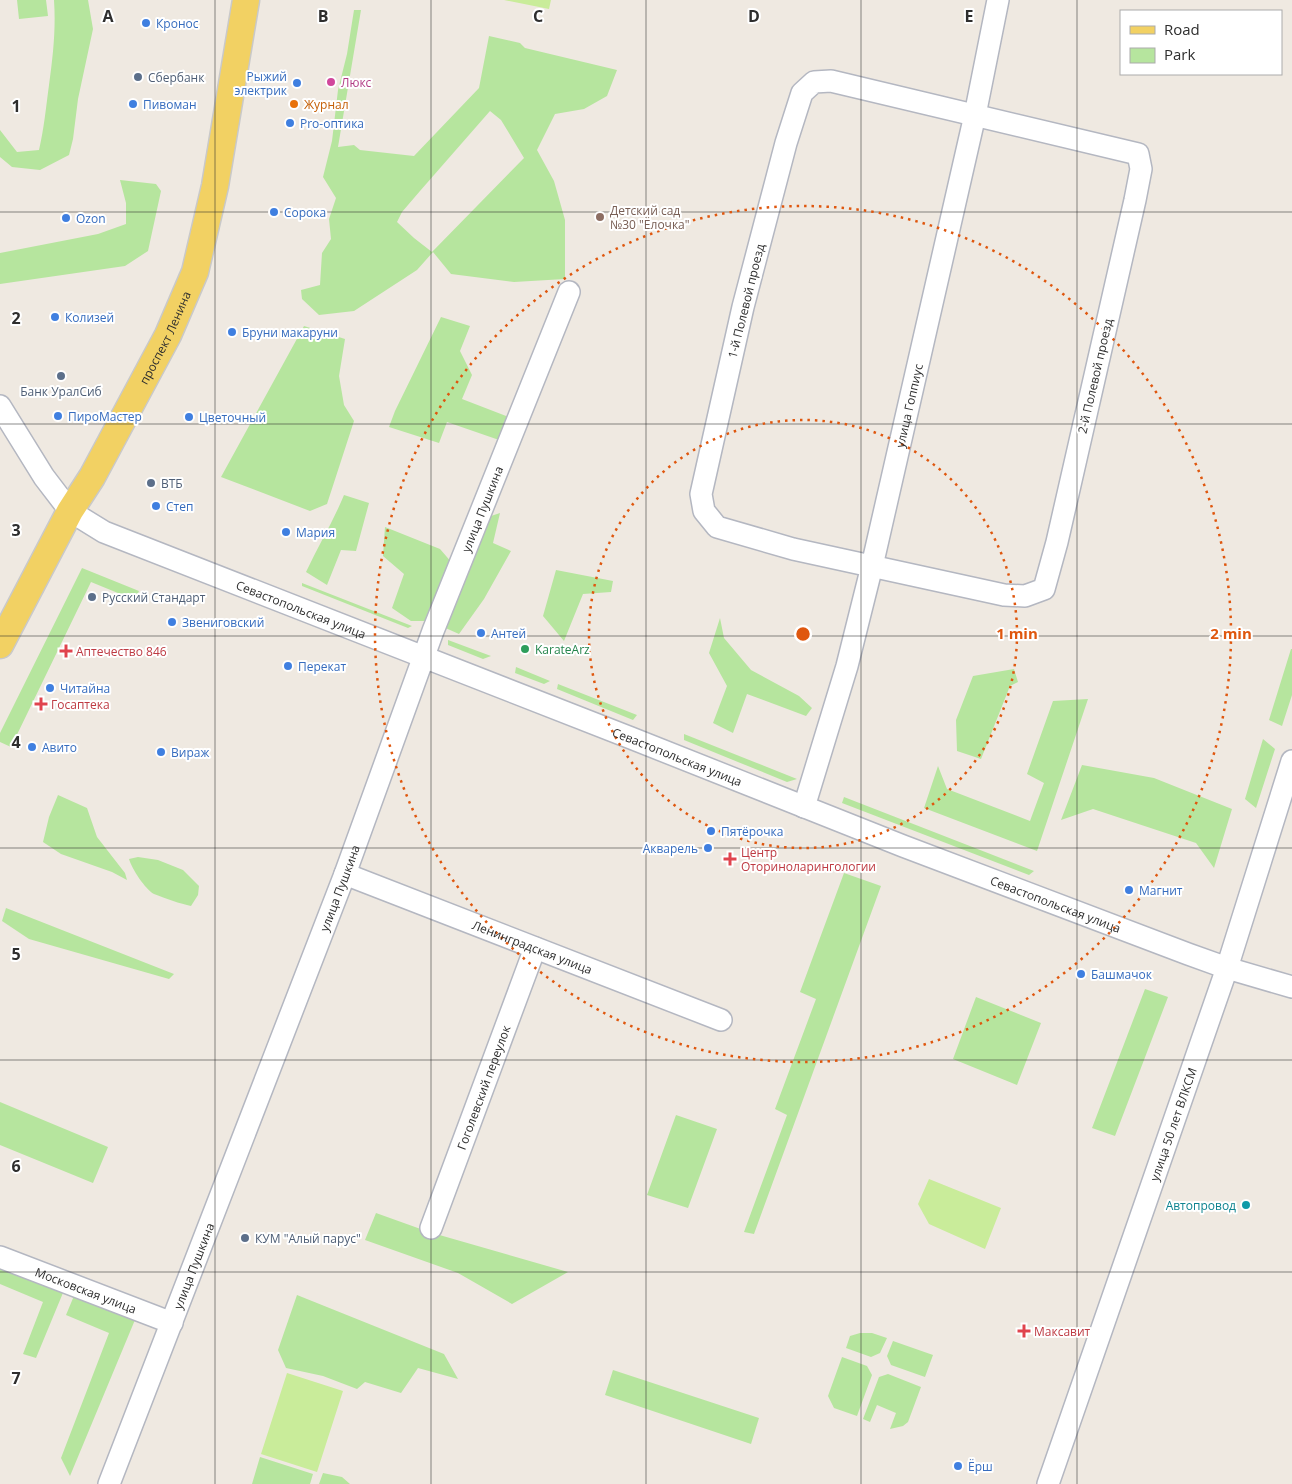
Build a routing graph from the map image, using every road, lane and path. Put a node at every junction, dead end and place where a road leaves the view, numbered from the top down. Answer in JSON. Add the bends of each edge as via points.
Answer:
{"nodes":[{"id":1,"x":246,"y":0,"type":"edge"},
{"id":2,"x":998,"y":0,"type":"edge"},
{"id":3,"x":975,"y":115,"type":"junction"},
{"id":4,"x":569,"y":292,"type":"dead end"},
{"id":5,"x":0,"y":406,"type":"edge"},
{"id":6,"x":70,"y":511,"type":"junction"},
{"id":7,"x":872,"y":566,"type":"junction"},
{"id":8,"x":0,"y":646,"type":"edge"},
{"id":9,"x":423,"y":657,"type":"junction"},
{"id":10,"x":1292,"y":761,"type":"edge"},
{"id":11,"x":804,"y":806,"type":"junction"},
{"id":12,"x":345,"y":874,"type":"junction"},
{"id":13,"x":534,"y":948,"type":"junction"},
{"id":14,"x":1227,"y":968,"type":"junction"},
{"id":15,"x":1292,"y":987,"type":"edge"},
{"id":16,"x":721,"y":1020,"type":"dead end"},
{"id":17,"x":431,"y":1228,"type":"dead end"},
{"id":18,"x":0,"y":1257,"type":"edge"},
{"id":19,"x":172,"y":1323,"type":"junction"},
{"id":20,"x":109,"y":1484,"type":"edge"},
{"id":21,"x":1048,"y":1484,"type":"edge"}],
"edges":[{"from":1,"to":6,"type":"main road","name":"проспект Ленина","via":[[215,186],[195,272],[168,335],[92,477]]},
{"from":2,"to":3,"type":"street","name":"улица Гоппиус"},
{"from":3,"to":7,"type":"street","name":"улица Гоппиус"},
{"from":3,"to":7,"type":"street","name":"2-й Полевой проезд","via":[[1138,154],[1141,170],[1064,514],[1044,589],[1025,596],[1004,595]]},
{"from":3,"to":7,"type":"street","name":"1-й Полевой проезд","via":[[831,81],[814,82],[802,93],[788,135],[743,307],[701,494],[704,511],[717,527],[793,549]]},
{"from":4,"to":9,"type":"street","name":"улица Пушкина"},
{"from":5,"to":6,"type":"street","via":[[44,477]]},
{"from":6,"to":8,"type":"main road","name":"проспект Ленина"},
{"from":6,"to":9,"type":"street","name":"Севастопольская улица","via":[[104,532]]},
{"from":7,"to":11,"type":"street","name":"улица Гоппиус","via":[[847,666]]},
{"from":9,"to":11,"type":"street","name":"Севастопольская улица"},
{"from":9,"to":12,"type":"street","name":"улица Пушкина"},
{"from":10,"to":14,"type":"street","name":"улица 50 лет ВЛКСМ"},
{"from":11,"to":14,"type":"street","name":"Севастопольская улица"},
{"from":12,"to":13,"type":"street","name":"Ленинградская улица"},
{"from":12,"to":19,"type":"street","name":"улица Пушкина"},
{"from":13,"to":16,"type":"street","name":"Ленинградская улица"},
{"from":13,"to":17,"type":"street","name":"Гоголевский переулок"},
{"from":14,"to":15,"type":"street","name":"Севастопольская улица"},
{"from":14,"to":21,"type":"street","name":"улица 50 лет ВЛКСМ"},
{"from":18,"to":19,"type":"street","name":"Московская улица"},
{"from":19,"to":20,"type":"street","name":"улица Пушкина"}]}
